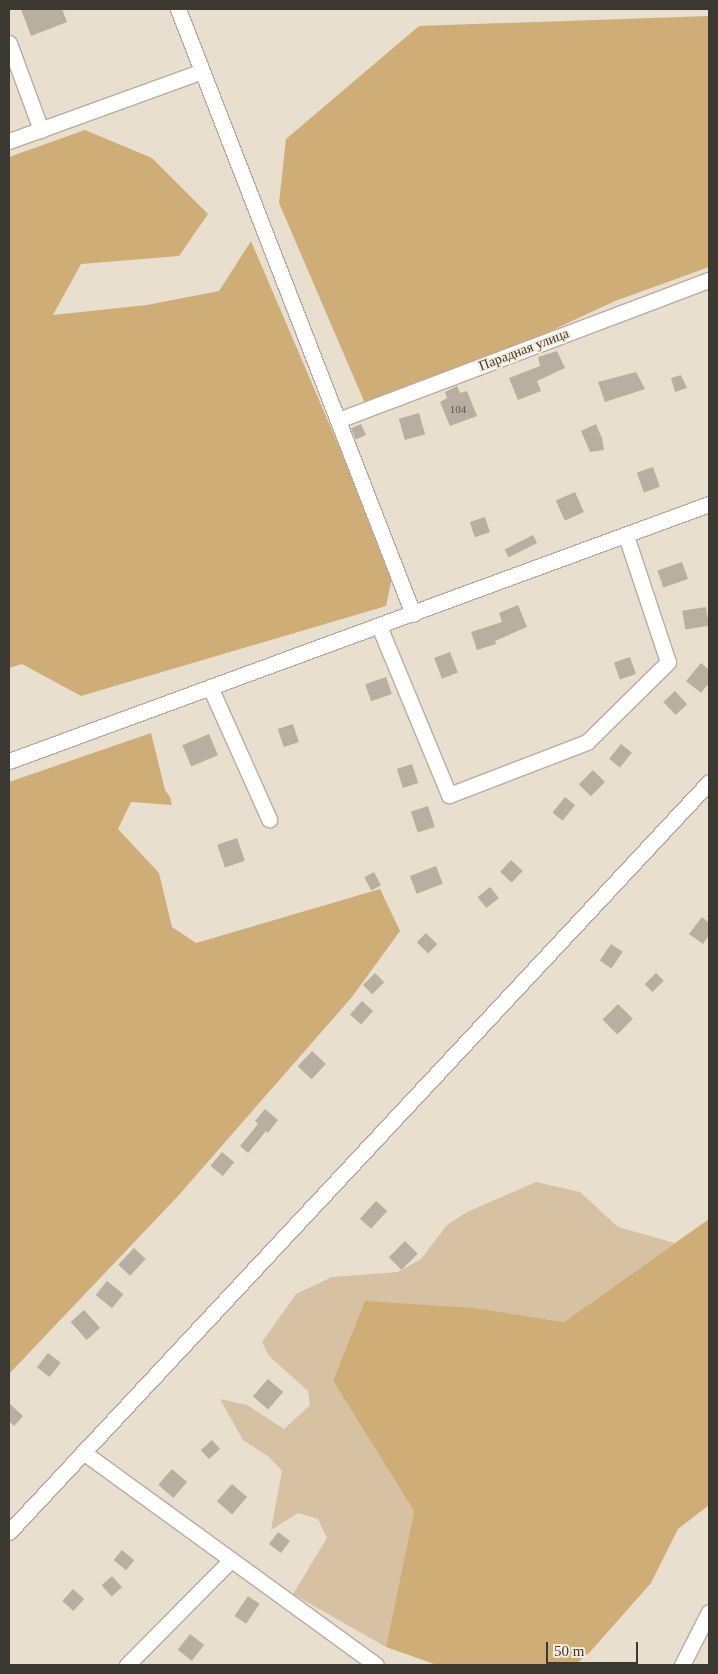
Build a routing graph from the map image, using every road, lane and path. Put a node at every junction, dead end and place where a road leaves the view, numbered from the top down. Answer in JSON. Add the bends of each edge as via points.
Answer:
{"nodes":[{"id":1,"x":178,"y":9,"type":"edge"},
{"id":2,"x":9,"y":43,"type":"edge"},
{"id":3,"x":202,"y":71,"type":"junction"},
{"id":4,"x":40,"y":130,"type":"junction"},
{"id":5,"x":9,"y":141,"type":"edge"},
{"id":6,"x":709,"y":280,"type":"edge"},
{"id":7,"x":338,"y":420,"type":"junction"},
{"id":8,"x":709,"y":504,"type":"edge"},
{"id":9,"x":626,"y":536,"type":"junction"},
{"id":10,"x":413,"y":614,"type":"junction"},
{"id":11,"x":379,"y":626,"type":"junction"},
{"id":12,"x":210,"y":687,"type":"junction"},
{"id":13,"x":9,"y":761,"type":"edge"},
{"id":14,"x":709,"y":782,"type":"edge"},
{"id":15,"x":269,"y":819,"type":"dead end"},
{"id":16,"x":83,"y":1452,"type":"junction"},
{"id":17,"x":9,"y":1532,"type":"edge"},
{"id":18,"x":231,"y":1560,"type":"junction"},
{"id":19,"x":709,"y":1612,"type":"edge"},
{"id":20,"x":127,"y":1665,"type":"edge"},
{"id":21,"x":376,"y":1665,"type":"edge"},
{"id":22,"x":682,"y":1665,"type":"edge"}],
"edges":[{"from":1,"to":3,"type":"street"},
{"from":2,"to":4,"type":"street"},
{"from":3,"to":4,"type":"street"},
{"from":3,"to":7,"type":"street"},
{"from":4,"to":5,"type":"street"},
{"from":6,"to":7,"type":"street","name":"Парадная улица"},
{"from":7,"to":10,"type":"street"},
{"from":8,"to":9,"type":"street"},
{"from":9,"to":10,"type":"street"},
{"from":9,"to":11,"type":"street","via":[[668,662],[587,742],[449,795]]},
{"from":10,"to":11,"type":"street"},
{"from":11,"to":12,"type":"street"},
{"from":12,"to":13,"type":"street"},
{"from":12,"to":15,"type":"street"},
{"from":14,"to":16,"type":"street"},
{"from":16,"to":17,"type":"street"},
{"from":16,"to":18,"type":"street"},
{"from":18,"to":20,"type":"street"},
{"from":18,"to":21,"type":"street"},
{"from":19,"to":22,"type":"street"}]}
